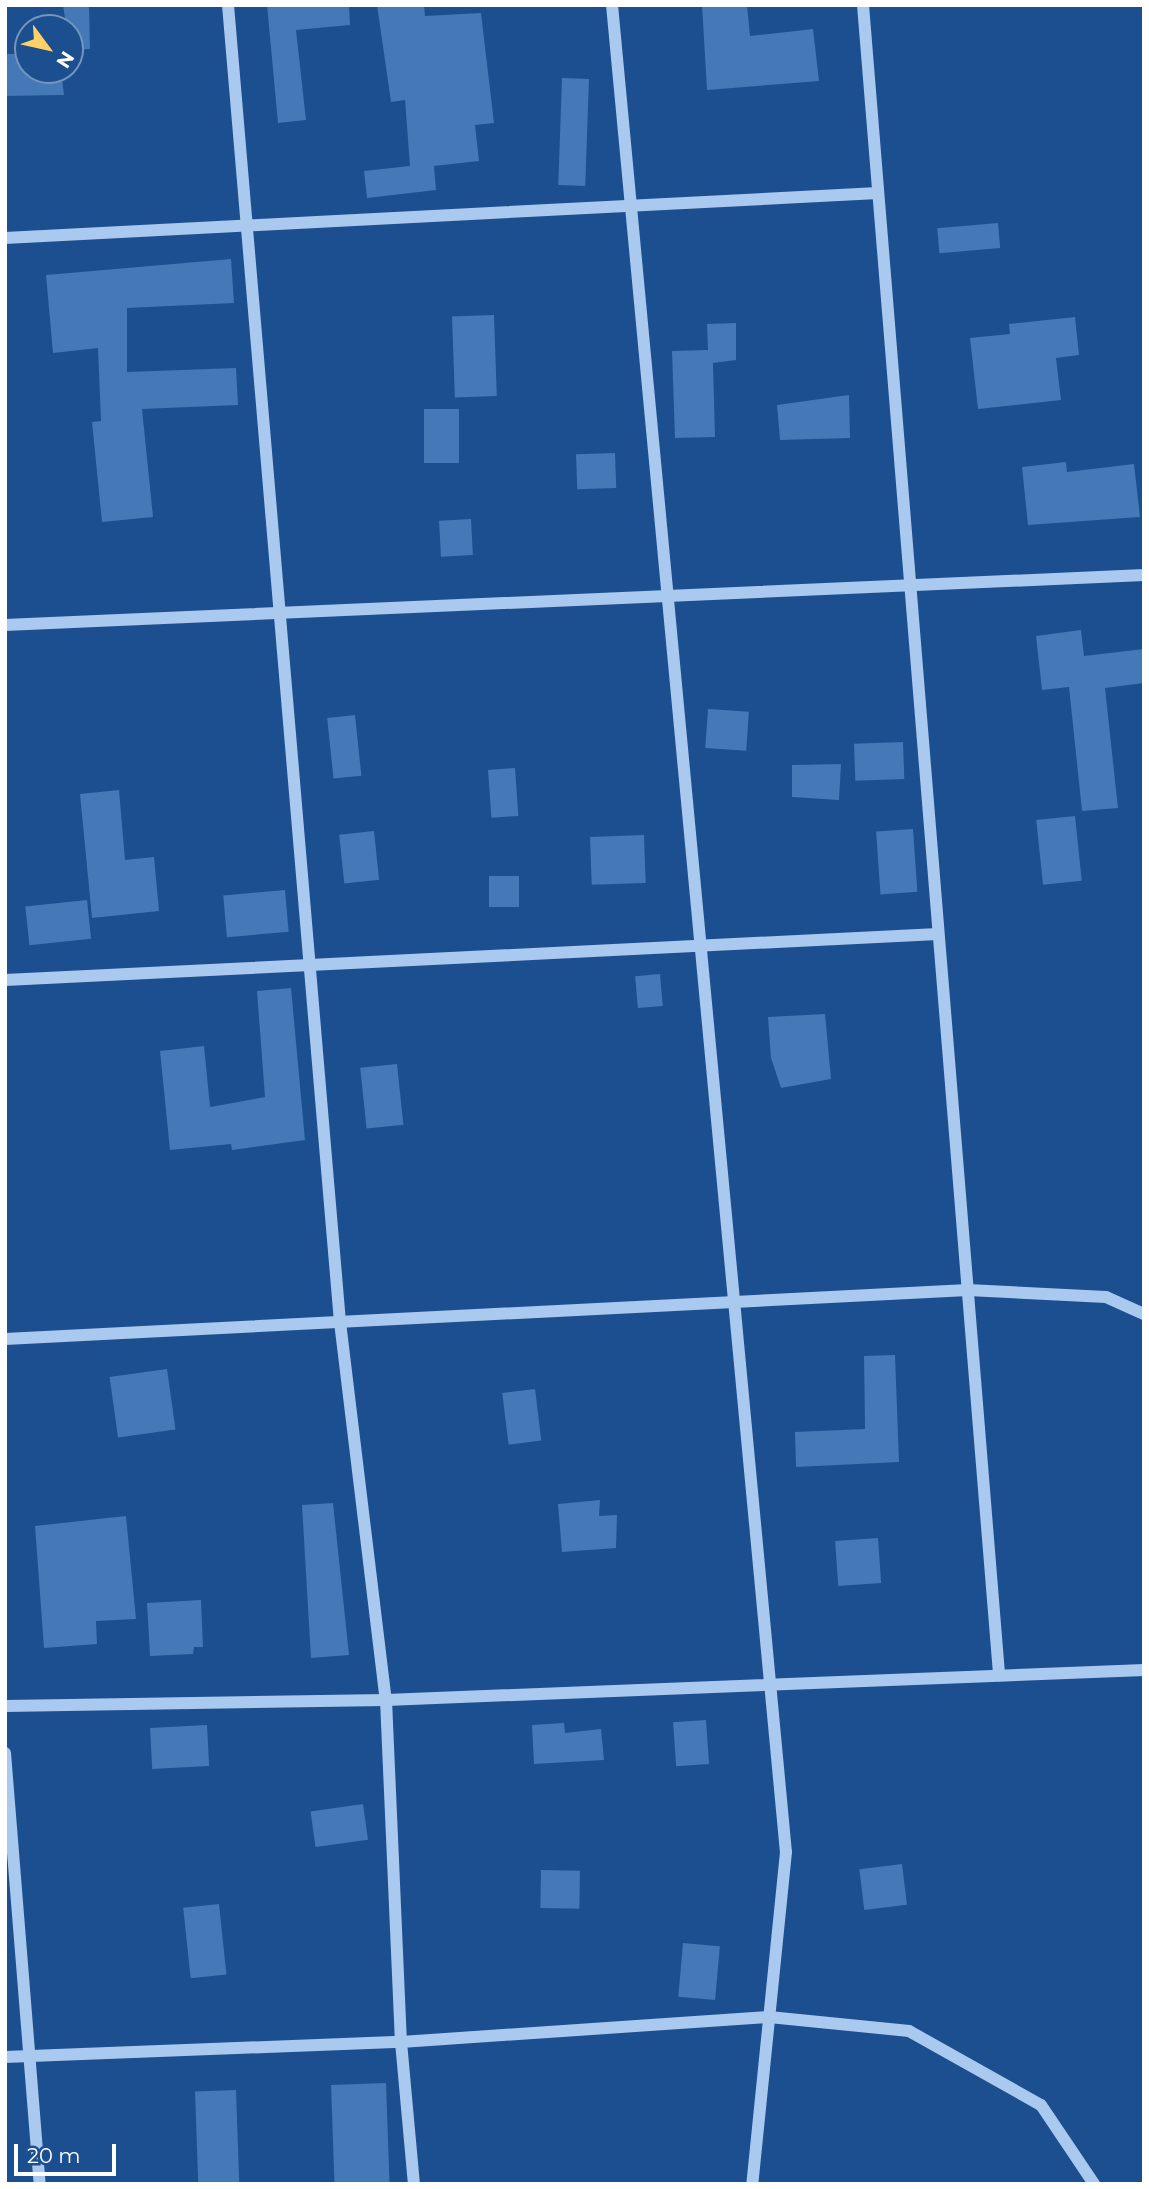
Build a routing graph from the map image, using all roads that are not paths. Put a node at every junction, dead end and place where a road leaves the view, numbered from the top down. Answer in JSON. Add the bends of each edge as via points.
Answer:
{"nodes":[{"id":1,"x":228,"y":5,"type":"edge"},
{"id":2,"x":611,"y":5,"type":"edge"},
{"id":3,"x":863,"y":5,"type":"edge"},
{"id":4,"x":878,"y":193,"type":"junction"},
{"id":5,"x":630,"y":205,"type":"junction"},
{"id":6,"x":247,"y":226,"type":"junction"},
{"id":7,"x":5,"y":238,"type":"edge"},
{"id":8,"x":1144,"y":575,"type":"edge"},
{"id":9,"x":909,"y":585,"type":"junction"},
{"id":10,"x":667,"y":595,"type":"junction"},
{"id":11,"x":280,"y":613,"type":"junction"},
{"id":12,"x":5,"y":625,"type":"edge"},
{"id":13,"x":938,"y":934,"type":"junction"},
{"id":14,"x":700,"y":945,"type":"junction"},
{"id":15,"x":310,"y":965,"type":"junction"},
{"id":16,"x":5,"y":980,"type":"edge"},
{"id":17,"x":968,"y":1290,"type":"junction"},
{"id":18,"x":734,"y":1300,"type":"junction"},
{"id":19,"x":1144,"y":1314,"type":"edge"},
{"id":20,"x":340,"y":1322,"type":"junction"},
{"id":21,"x":5,"y":1339,"type":"edge"},
{"id":22,"x":1144,"y":1671,"type":"edge"},
{"id":23,"x":999,"y":1675,"type":"junction"},
{"id":24,"x":770,"y":1682,"type":"junction"},
{"id":25,"x":386,"y":1700,"type":"junction"},
{"id":26,"x":5,"y":1706,"type":"edge"},
{"id":27,"x":5,"y":1752,"type":"edge"},
{"id":28,"x":769,"y":2017,"type":"junction"},
{"id":29,"x":401,"y":2042,"type":"junction"},
{"id":30,"x":30,"y":2056,"type":"junction"},
{"id":31,"x":5,"y":2057,"type":"edge"},
{"id":32,"x":40,"y":2184,"type":"edge"},
{"id":33,"x":414,"y":2184,"type":"edge"},
{"id":34,"x":752,"y":2184,"type":"edge"},
{"id":35,"x":1094,"y":2184,"type":"edge"}],
"edges":[{"from":1,"to":6,"type":"street"},
{"from":2,"to":5,"type":"street"},
{"from":3,"to":4,"type":"street"},
{"from":4,"to":5,"type":"street"},
{"from":4,"to":9,"type":"street"},
{"from":5,"to":6,"type":"street"},
{"from":5,"to":10,"type":"street"},
{"from":6,"to":7,"type":"street"},
{"from":6,"to":11,"type":"street"},
{"from":8,"to":9,"type":"street"},
{"from":9,"to":10,"type":"street"},
{"from":9,"to":13,"type":"street"},
{"from":10,"to":11,"type":"street"},
{"from":10,"to":14,"type":"street"},
{"from":11,"to":12,"type":"street"},
{"from":11,"to":15,"type":"street"},
{"from":13,"to":14,"type":"street"},
{"from":13,"to":17,"type":"street"},
{"from":14,"to":15,"type":"street"},
{"from":14,"to":18,"type":"street"},
{"from":15,"to":16,"type":"street"},
{"from":15,"to":20,"type":"street"},
{"from":17,"to":18,"type":"street"},
{"from":17,"to":19,"type":"street","via":[[1106,1297]]},
{"from":17,"to":23,"type":"street"},
{"from":18,"to":20,"type":"street"},
{"from":18,"to":24,"type":"street"},
{"from":20,"to":21,"type":"street"},
{"from":20,"to":25,"type":"street"},
{"from":22,"to":23,"type":"street"},
{"from":23,"to":24,"type":"street"},
{"from":24,"to":25,"type":"street"},
{"from":24,"to":28,"type":"street","via":[[786,1852]]},
{"from":25,"to":26,"type":"street"},
{"from":25,"to":29,"type":"street"},
{"from":27,"to":30,"type":"street"},
{"from":28,"to":29,"type":"street"},
{"from":28,"to":34,"type":"street"},
{"from":28,"to":35,"type":"street","via":[[909,2031],[1041,2105]]},
{"from":29,"to":30,"type":"street"},
{"from":29,"to":33,"type":"street"},
{"from":30,"to":31,"type":"street"},
{"from":30,"to":32,"type":"street"}]}
